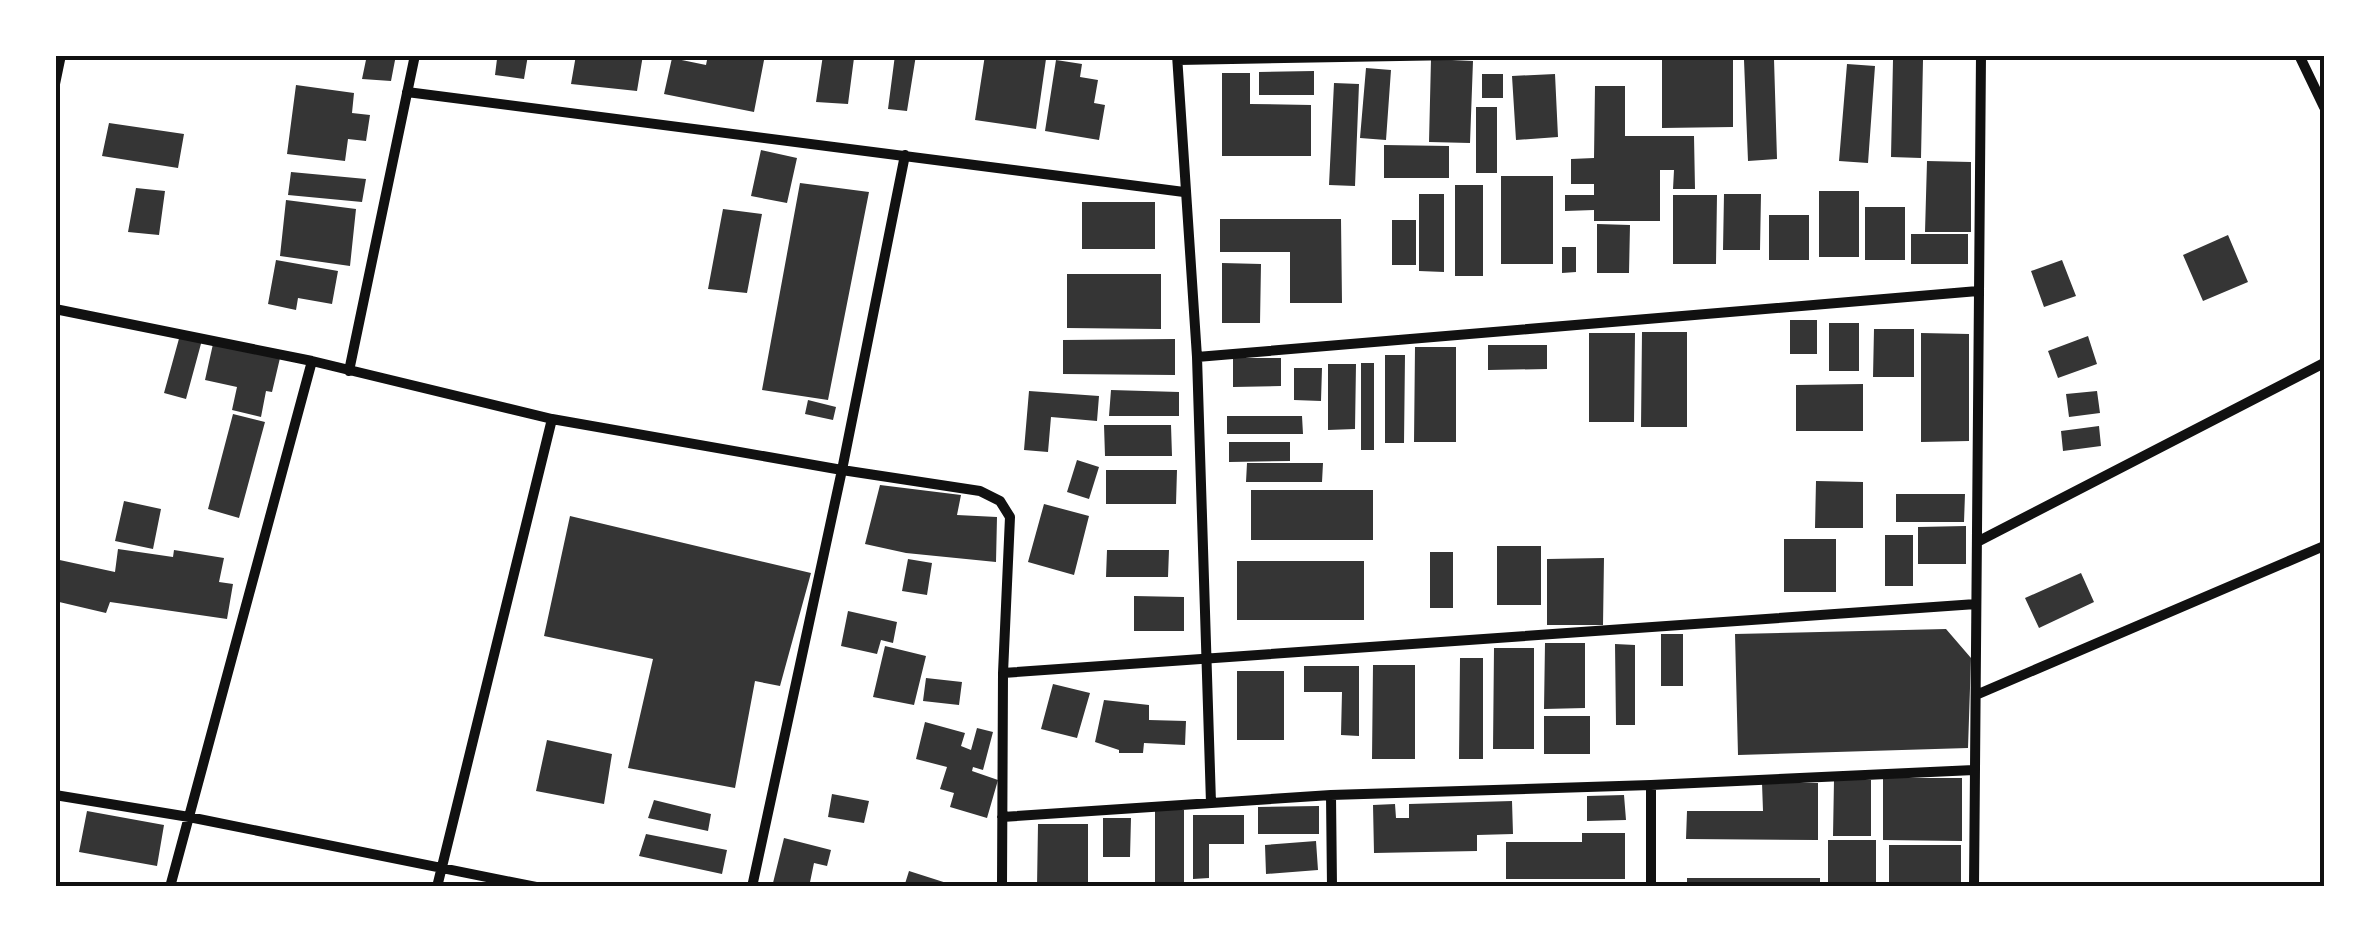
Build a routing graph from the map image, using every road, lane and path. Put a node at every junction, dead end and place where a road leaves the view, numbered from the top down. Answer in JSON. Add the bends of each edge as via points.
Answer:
{"nodes":[{"id":1,"x":60,"y":55,"type":"edge"},
{"id":2,"x":415,"y":55,"type":"edge"},
{"id":3,"x":1457,"y":55,"type":"edge"},
{"id":4,"x":1981,"y":55,"type":"edge"},
{"id":5,"x":2298,"y":55,"type":"edge"},
{"id":6,"x":1178,"y":58,"type":"edge"},
{"id":7,"x":55,"y":84,"type":"edge"},
{"id":8,"x":407,"y":92,"type":"junction"},
{"id":9,"x":2324,"y":106,"type":"edge"},
{"id":10,"x":905,"y":155,"type":"junction"},
{"id":11,"x":1184,"y":192,"type":"junction"},
{"id":12,"x":1978,"y":291,"type":"junction"},
{"id":13,"x":55,"y":309,"type":"edge"},
{"id":14,"x":1197,"y":357,"type":"junction"},
{"id":15,"x":312,"y":361,"type":"junction"},
{"id":16,"x":2324,"y":363,"type":"edge"},
{"id":17,"x":349,"y":371,"type":"junction"},
{"id":18,"x":552,"y":419,"type":"junction"},
{"id":19,"x":842,"y":470,"type":"junction"},
{"id":20,"x":1977,"y":542,"type":"junction"},
{"id":21,"x":2324,"y":546,"type":"edge"},
{"id":22,"x":1976,"y":604,"type":"junction"},
{"id":23,"x":1206,"y":658,"type":"junction"},
{"id":24,"x":1004,"y":673,"type":"junction"},
{"id":25,"x":1976,"y":695,"type":"junction"},
{"id":26,"x":1974,"y":770,"type":"junction"},
{"id":27,"x":1651,"y":785,"type":"junction"},
{"id":28,"x":55,"y":795,"type":"edge"},
{"id":29,"x":1331,"y":795,"type":"junction"},
{"id":30,"x":1211,"y":803,"type":"junction"},
{"id":31,"x":1002,"y":816,"type":"junction"},
{"id":32,"x":189,"y":817,"type":"junction"},
{"id":33,"x":442,"y":866,"type":"junction"},
{"id":34,"x":170,"y":887,"type":"edge"},
{"id":35,"x":437,"y":887,"type":"edge"},
{"id":36,"x":536,"y":887,"type":"edge"},
{"id":37,"x":752,"y":887,"type":"edge"},
{"id":38,"x":1002,"y":887,"type":"edge"},
{"id":39,"x":1332,"y":887,"type":"edge"},
{"id":40,"x":1651,"y":887,"type":"edge"},
{"id":41,"x":1974,"y":887,"type":"edge"}],
"edges":[{"from":1,"to":7,"type":"street"},
{"from":2,"to":8,"type":"street"},
{"from":3,"to":6,"type":"street"},
{"from":4,"to":12,"type":"street"},
{"from":5,"to":9,"type":"street"},
{"from":6,"to":11,"type":"street"},
{"from":8,"to":10,"type":"street"},
{"from":8,"to":17,"type":"street"},
{"from":10,"to":11,"type":"street"},
{"from":10,"to":19,"type":"street"},
{"from":11,"to":14,"type":"street"},
{"from":12,"to":14,"type":"street"},
{"from":12,"to":20,"type":"street"},
{"from":13,"to":15,"type":"street"},
{"from":14,"to":23,"type":"street"},
{"from":15,"to":17,"type":"street"},
{"from":15,"to":32,"type":"street"},
{"from":16,"to":20,"type":"street"},
{"from":17,"to":18,"type":"street"},
{"from":18,"to":19,"type":"street"},
{"from":18,"to":33,"type":"street"},
{"from":19,"to":24,"type":"street","via":[[980,491],[1000,501],[1010,517]]},
{"from":19,"to":37,"type":"street"},
{"from":20,"to":22,"type":"street"},
{"from":21,"to":25,"type":"street"},
{"from":22,"to":23,"type":"street"},
{"from":22,"to":25,"type":"street"},
{"from":23,"to":24,"type":"street"},
{"from":23,"to":30,"type":"street"},
{"from":24,"to":31,"type":"street"},
{"from":25,"to":26,"type":"street"},
{"from":26,"to":27,"type":"street"},
{"from":26,"to":41,"type":"street"},
{"from":27,"to":29,"type":"street"},
{"from":27,"to":40,"type":"street"},
{"from":28,"to":32,"type":"street"},
{"from":29,"to":30,"type":"street"},
{"from":29,"to":39,"type":"street"},
{"from":30,"to":31,"type":"street"},
{"from":31,"to":38,"type":"street"},
{"from":32,"to":33,"type":"street"},
{"from":32,"to":34,"type":"street"},
{"from":33,"to":35,"type":"street"},
{"from":33,"to":36,"type":"street"}]}
